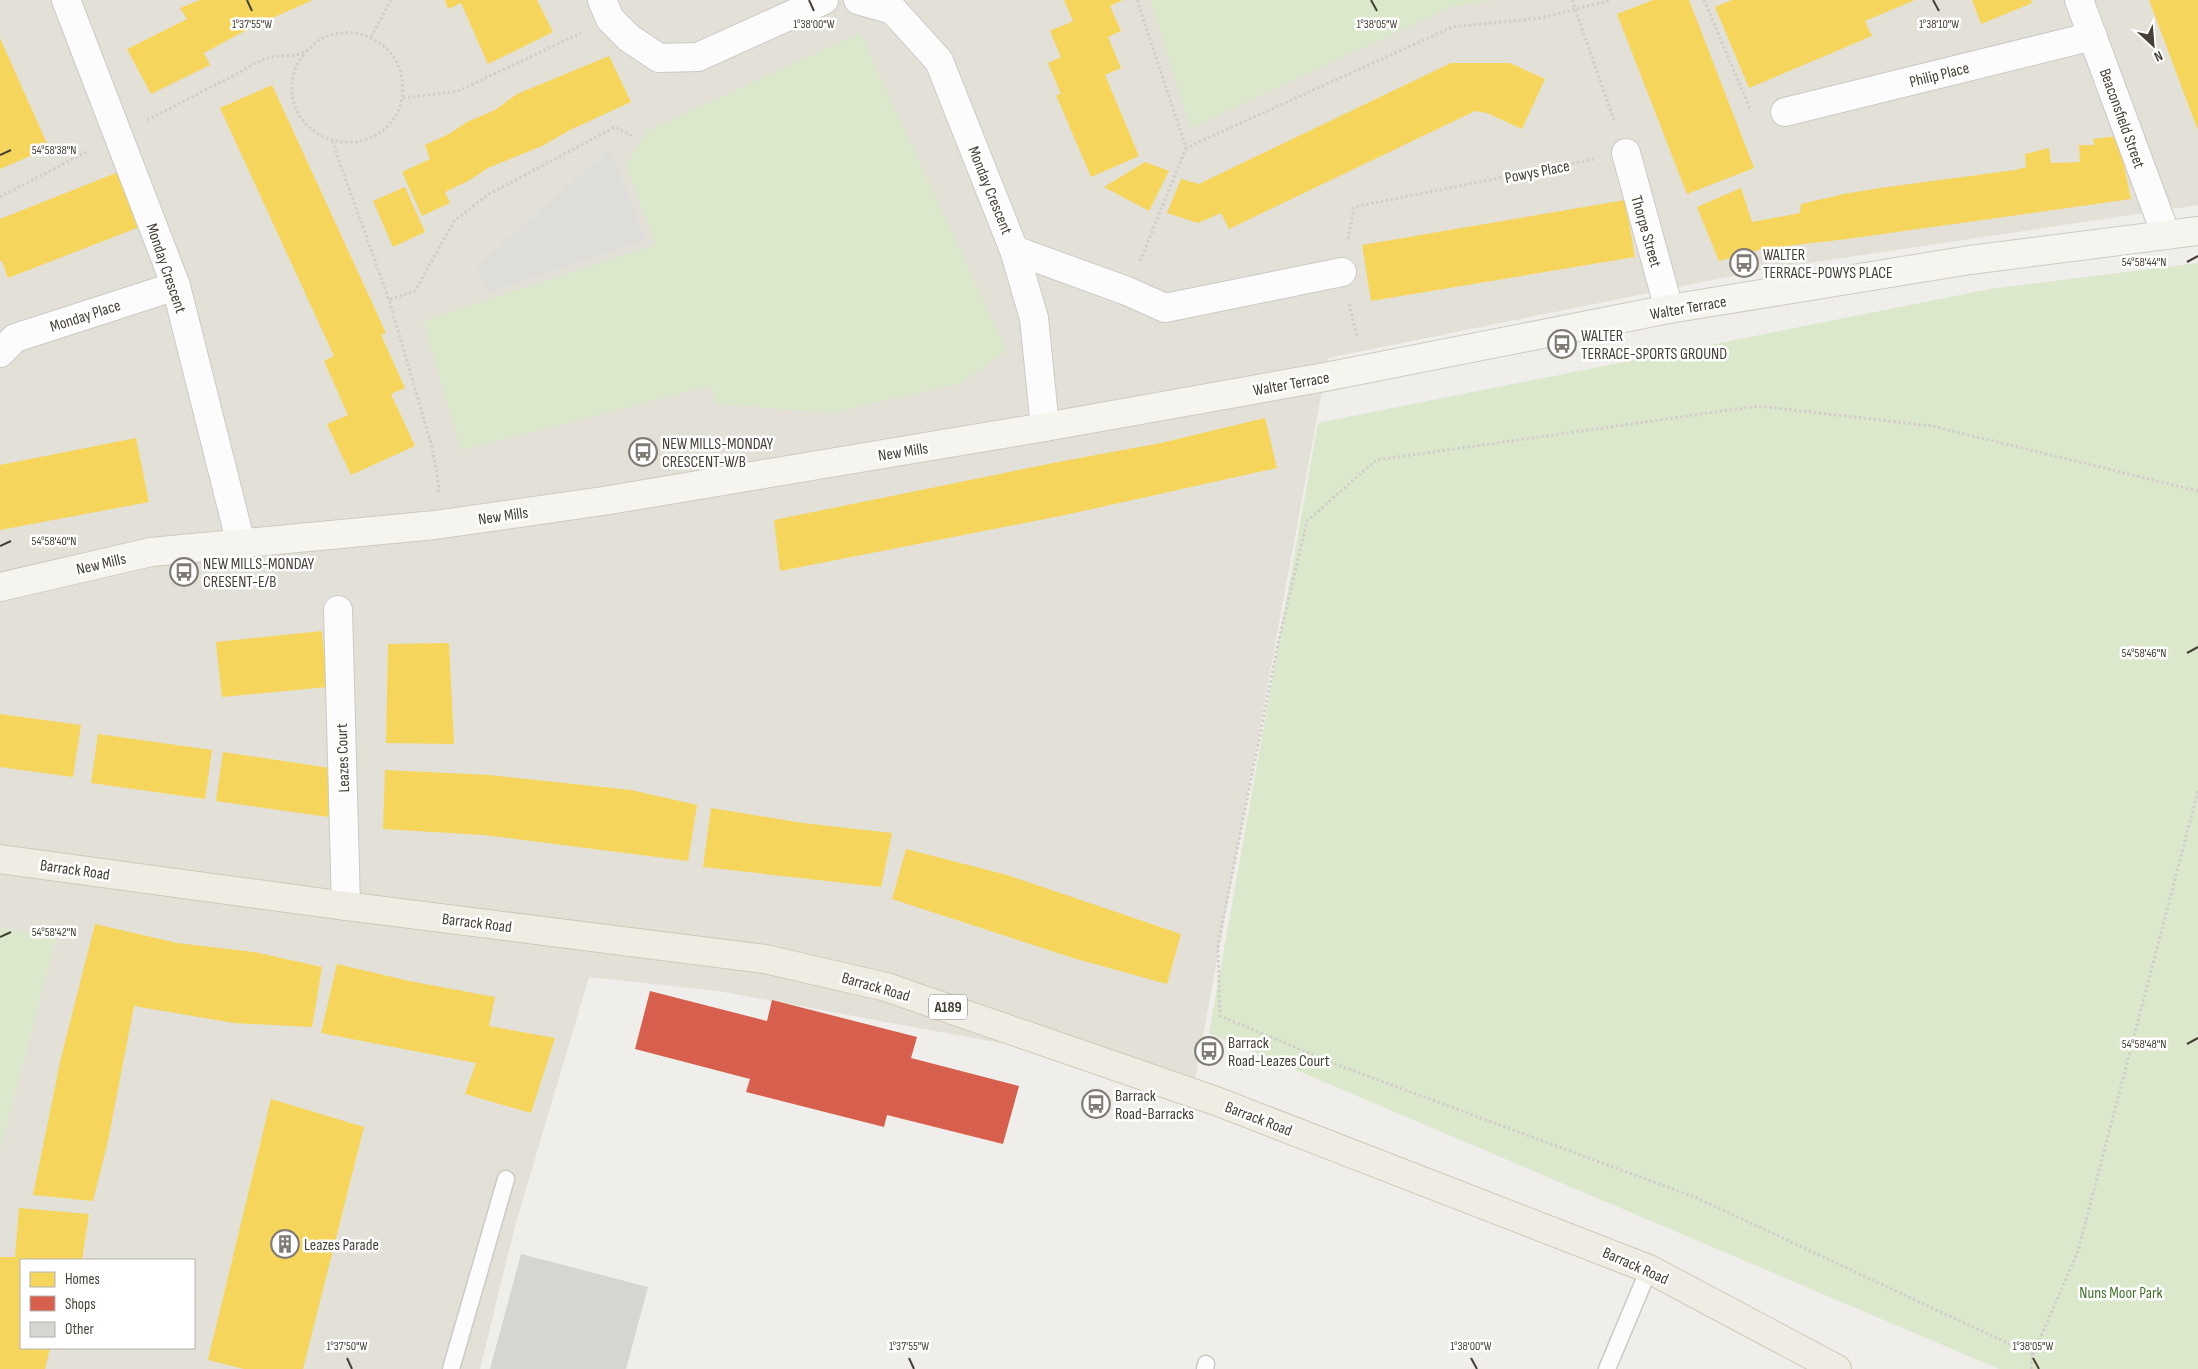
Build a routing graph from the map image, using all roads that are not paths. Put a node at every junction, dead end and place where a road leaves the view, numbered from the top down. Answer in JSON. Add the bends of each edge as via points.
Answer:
{"nodes":[{"id":1,"x":66,"y":0,"type":"edge"},
{"id":2,"x":824,"y":0,"type":"edge"},
{"id":3,"x":858,"y":0,"type":"edge"},
{"id":4,"x":2079,"y":0,"type":"edge"},
{"id":5,"x":897,"y":5,"type":"edge"},
{"id":6,"x":606,"y":10,"type":"edge"},
{"id":7,"x":2093,"y":36,"type":"junction"},
{"id":8,"x":1785,"y":112,"type":"road end"},
{"id":9,"x":1626,"y":153,"type":"road end"},
{"id":10,"x":2198,"y":231,"type":"edge"},
{"id":11,"x":2166,"y":235,"type":"junction"},
{"id":12,"x":1014,"y":250,"type":"junction"},
{"id":13,"x":1342,"y":272,"type":"road end"},
{"id":14,"x":176,"y":286,"type":"junction"},
{"id":15,"x":1669,"y":309,"type":"junction"},
{"id":16,"x":0,"y":353,"type":"edge"},
{"id":17,"x":1044,"y":427,"type":"junction"},
{"id":18,"x":1005,"y":434,"type":"joint"},
{"id":19,"x":241,"y":544,"type":"junction"},
{"id":20,"x":0,"y":587,"type":"edge"},
{"id":21,"x":338,"y":610,"type":"dead end"},
{"id":22,"x":0,"y":858,"type":"edge"},
{"id":23,"x":346,"y":906,"type":"junction"},
{"id":24,"x":506,"y":1179,"type":"dead end"},
{"id":25,"x":1649,"y":1269,"type":"junction"},
{"id":26,"x":451,"y":1369,"type":"edge"},
{"id":27,"x":1607,"y":1369,"type":"edge"},
{"id":28,"x":1836,"y":1369,"type":"edge"}],
"edges":[{"from":1,"to":14,"type":"street","name":"Monday Crescent"},
{"from":2,"to":6,"type":"street","via":[[698,57],[659,58],[629,38]]},
{"from":3,"to":5,"type":"street","name":"Monday Crescent"},
{"from":4,"to":7,"type":"street","name":"Beaconsfield Street"},
{"from":5,"to":12,"type":"street","name":"Monday Crescent","via":[[939,61]]},
{"from":7,"to":8,"type":"street","name":"Philip Place"},
{"from":7,"to":11,"type":"street","name":"Beaconsfield Street"},
{"from":9,"to":15,"type":"street","name":"Thorpe Street"},
{"from":10,"to":11,"type":"street","name":"Walter Terrace"},
{"from":11,"to":15,"type":"street","name":"Walter Terrace","via":[[1970,260]]},
{"from":12,"to":13,"type":"street","via":[[1165,308]]},
{"from":12,"to":17,"type":"street","name":"Monday Crescent","via":[[1034,318]]},
{"from":14,"to":16,"type":"street","name":"Monday Place","via":[[15,338]]},
{"from":14,"to":19,"type":"street","name":"Monday Crescent"},
{"from":15,"to":17,"type":"street","name":"Walter Terrace","via":[[1365,369]]},
{"from":17,"to":18,"type":"street","name":"Walter Terrace"},
{"from":18,"to":19,"type":"street","name":"New Mills","via":[[603,501],[435,525]]},
{"from":19,"to":20,"type":"street","name":"New Mills","via":[[151,552]]},
{"from":21,"to":23,"type":"street","name":"Leazes Court"},
{"from":22,"to":23,"type":"main road","name":"Barrack Road","number":"A189"},
{"from":23,"to":25,"type":"main road","name":"Barrack Road","number":"A189","via":[[766,959],[886,987],[1216,1102]]},
{"from":24,"to":26,"type":"lane"},
{"from":25,"to":27,"type":"lane"},
{"from":25,"to":28,"type":"main road","name":"Barrack Road","number":"A189"}]}
